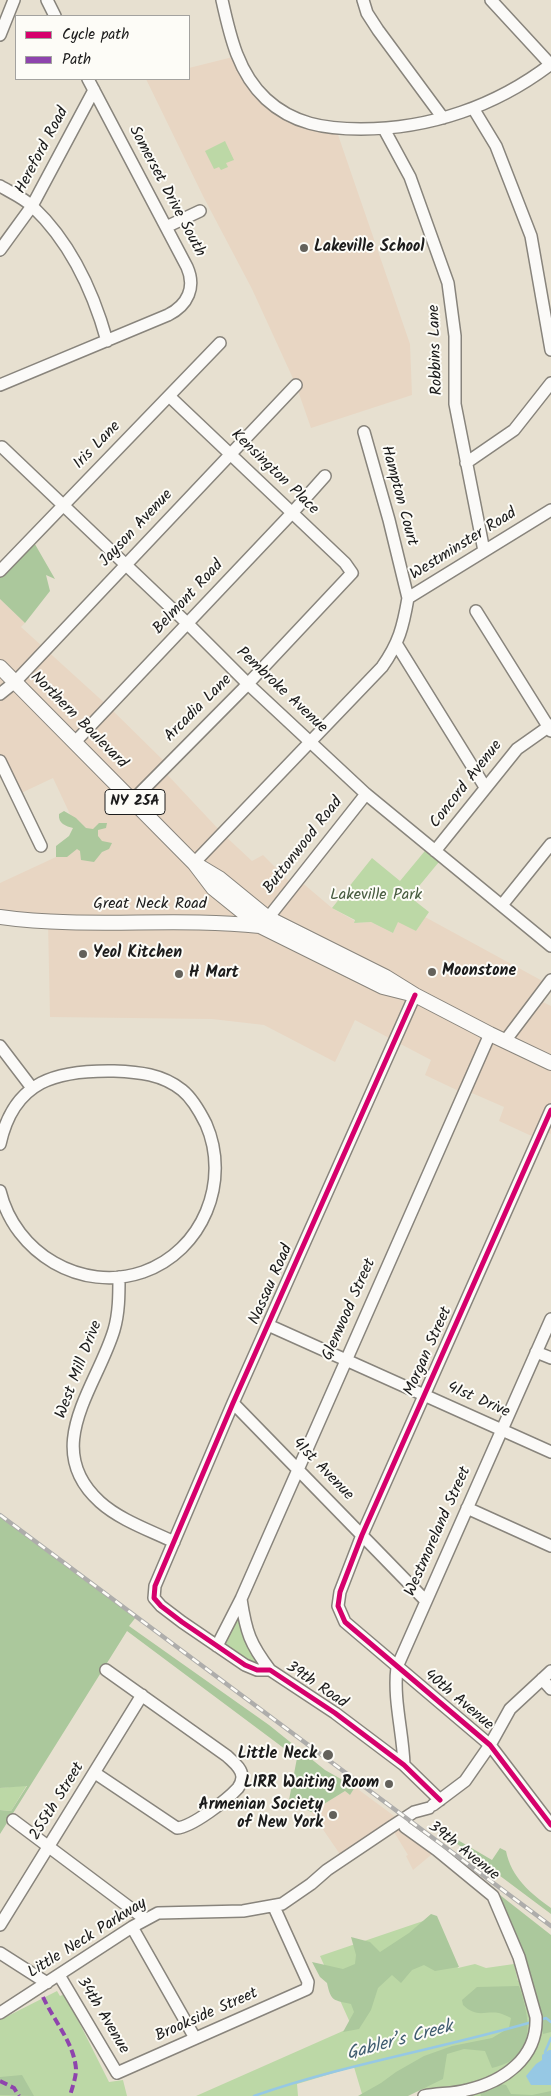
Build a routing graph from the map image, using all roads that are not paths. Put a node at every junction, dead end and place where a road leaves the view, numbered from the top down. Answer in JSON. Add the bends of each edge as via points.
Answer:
{"nodes":[{"id":1,"x":14,"y":0,"type":"edge"},
{"id":2,"x":47,"y":0,"type":"edge"},
{"id":3,"x":222,"y":0,"type":"edge"},
{"id":4,"x":363,"y":0,"type":"edge"},
{"id":5,"x":492,"y":0,"type":"edge"},
{"id":6,"x":54,"y":15,"type":"edge"},
{"id":7,"x":0,"y":35,"type":"edge"},
{"id":8,"x":551,"y":65,"type":"edge"},
{"id":9,"x":89,"y":80,"type":"edge"},
{"id":10,"x":94,"y":90,"type":"junction"},
{"id":11,"x":473,"y":108,"type":"junction"},
{"id":12,"x":443,"y":118,"type":"junction"},
{"id":13,"x":384,"y":129,"type":"junction"},
{"id":14,"x":0,"y":186,"type":"edge"},
{"id":15,"x":32,"y":206,"type":"junction"},
{"id":16,"x":200,"y":211,"type":"dead end"},
{"id":17,"x":166,"y":228,"type":"junction"},
{"id":18,"x":0,"y":250,"type":"edge"},
{"id":19,"x":107,"y":341,"type":"junction"},
{"id":20,"x":220,"y":343,"type":"dead end"},
{"id":21,"x":551,"y":350,"type":"edge"},
{"id":22,"x":551,"y":383,"type":"edge"},
{"id":23,"x":0,"y":385,"type":"edge"},
{"id":24,"x":296,"y":385,"type":"dead end"},
{"id":25,"x":169,"y":396,"type":"junction"},
{"id":26,"x":364,"y":432,"type":"dead end"},
{"id":27,"x":4,"y":445,"type":"edge"},
{"id":28,"x":230,"y":454,"type":"junction"},
{"id":29,"x":466,"y":463,"type":"junction"},
{"id":30,"x":325,"y":476,"type":"dead end"},
{"id":31,"x":63,"y":506,"type":"junction"},
{"id":32,"x":551,"y":510,"type":"edge"},
{"id":33,"x":292,"y":513,"type":"junction"},
{"id":34,"x":484,"y":551,"type":"junction"},
{"id":35,"x":125,"y":565,"type":"junction"},
{"id":36,"x":0,"y":571,"type":"edge"},
{"id":37,"x":350,"y":575,"type":"joint"},
{"id":38,"x":408,"y":598,"type":"junction"},
{"id":39,"x":476,"y":611,"type":"dead end"},
{"id":40,"x":187,"y":623,"type":"junction"},
{"id":41,"x":396,"y":645,"type":"junction"},
{"id":42,"x":0,"y":667,"type":"edge"},
{"id":43,"x":14,"y":682,"type":"junction"},
{"id":44,"x":248,"y":684,"type":"junction"},
{"id":45,"x":0,"y":694,"type":"edge"},
{"id":46,"x":550,"y":728,"type":"edge"},
{"id":47,"x":311,"y":741,"type":"junction"},
{"id":48,"x":75,"y":742,"type":"junction"},
{"id":49,"x":0,"y":761,"type":"edge"},
{"id":50,"x":485,"y":787,"type":"junction"},
{"id":51,"x":366,"y":794,"type":"junction"},
{"id":52,"x":132,"y":800,"type":"junction"},
{"id":53,"x":551,"y":844,"type":"edge"},
{"id":54,"x":41,"y":846,"type":"dead end"},
{"id":55,"x":435,"y":851,"type":"junction"},
{"id":56,"x":194,"y":863,"type":"junction"},
{"id":57,"x":213,"y":888,"type":"junction"},
{"id":58,"x":502,"y":905,"type":"junction"},
{"id":59,"x":0,"y":918,"type":"edge"},
{"id":60,"x":29,"y":921,"type":"junction"},
{"id":61,"x":215,"y":922,"type":"junction"},
{"id":62,"x":264,"y":922,"type":"junction"},
{"id":63,"x":0,"y":925,"type":"edge"},
{"id":64,"x":551,"y":946,"type":"edge"},
{"id":65,"x":551,"y":980,"type":"edge"},
{"id":66,"x":415,"y":996,"type":"junction"},
{"id":67,"x":490,"y":1034,"type":"junction"},
{"id":68,"x":505,"y":1041,"type":"junction"},
{"id":69,"x":0,"y":1046,"type":"edge"},
{"id":70,"x":551,"y":1063,"type":"edge"},
{"id":71,"x":32,"y":1088,"type":"junction"},
{"id":72,"x":551,"y":1110,"type":"edge"},
{"id":73,"x":0,"y":1144,"type":"edge"},
{"id":74,"x":0,"y":1191,"type":"edge"},
{"id":75,"x":119,"y":1277,"type":"junction"},
{"id":76,"x":551,"y":1319,"type":"edge"},
{"id":77,"x":268,"y":1325,"type":"junction"},
{"id":78,"x":536,"y":1352,"type":"junction"},
{"id":79,"x":551,"y":1358,"type":"edge"},
{"id":80,"x":346,"y":1360,"type":"junction"},
{"id":81,"x":424,"y":1395,"type":"junction"},
{"id":82,"x":233,"y":1402,"type":"junction"},
{"id":83,"x":502,"y":1430,"type":"junction"},
{"id":84,"x":551,"y":1452,"type":"edge"},
{"id":85,"x":298,"y":1469,"type":"junction"},
{"id":86,"x":467,"y":1508,"type":"junction"},
{"id":87,"x":362,"y":1535,"type":"junction"},
{"id":88,"x":174,"y":1542,"type":"junction"},
{"id":89,"x":551,"y":1546,"type":"edge"},
{"id":90,"x":155,"y":1586,"type":"joint"},
{"id":91,"x":241,"y":1599,"type":"junction"},
{"id":92,"x":426,"y":1601,"type":"junction"},
{"id":93,"x":338,"y":1606,"type":"joint"},
{"id":94,"x":217,"y":1646,"type":"junction"},
{"id":95,"x":397,"y":1667,"type":"junction"},
{"id":96,"x":106,"y":1670,"type":"dead end"},
{"id":97,"x":270,"y":1670,"type":"junction"},
{"id":98,"x":551,"y":1671,"type":"edge"},
{"id":99,"x":542,"y":1679,"type":"junction"},
{"id":100,"x":551,"y":1689,"type":"edge"},
{"id":101,"x":142,"y":1695,"type":"junction"},
{"id":102,"x":490,"y":1745,"type":"junction"},
{"id":103,"x":404,"y":1765,"type":"junction"},
{"id":104,"x":95,"y":1773,"type":"junction"},
{"id":105,"x":440,"y":1800,"type":"junction"},
{"id":106,"x":429,"y":1808,"type":"junction"},
{"id":107,"x":13,"y":1820,"type":"dead end"},
{"id":108,"x":551,"y":1826,"type":"edge"},
{"id":109,"x":405,"y":1827,"type":"junction"},
{"id":110,"x":49,"y":1846,"type":"junction"},
{"id":111,"x":312,"y":1884,"type":"junction"},
{"id":112,"x":274,"y":1907,"type":"junction"},
{"id":113,"x":145,"y":1919,"type":"junction"},
{"id":114,"x":0,"y":1924,"type":"edge"},
{"id":115,"x":132,"y":1927,"type":"junction"},
{"id":116,"x":0,"y":1953,"type":"edge"},
{"id":117,"x":58,"y":1975,"type":"junction"},
{"id":118,"x":47,"y":1983,"type":"junction"},
{"id":119,"x":0,"y":2013,"type":"edge"},
{"id":120,"x":194,"y":2038,"type":"junction"},
{"id":121,"x":117,"y":2073,"type":"joint"},
{"id":122,"x":424,"y":2096,"type":"edge"}],
"edges":[{"from":1,"to":7,"type":"street"},
{"from":2,"to":6,"type":"street"},
{"from":3,"to":13,"type":"street","via":[[242,68],[276,108],[310,125]]},
{"from":4,"to":12,"type":"street","via":[[378,30]]},
{"from":5,"to":8,"type":"street"},
{"from":8,"to":11,"type":"street"},
{"from":9,"to":10,"type":"street","name":"Somerset Drive South"},
{"from":10,"to":15,"type":"street","name":"Hereford Road"},
{"from":10,"to":17,"type":"street","name":"Somerset Drive South"},
{"from":11,"to":12,"type":"street"},
{"from":11,"to":21,"type":"street","via":[[496,146],[531,236]]},
{"from":12,"to":13,"type":"street"},
{"from":13,"to":29,"type":"street","name":"Robbins Lane","via":[[410,177],[448,283],[456,336],[455,404]]},
{"from":14,"to":15,"type":"street"},
{"from":15,"to":18,"type":"street","name":"Hereford Road"},
{"from":15,"to":19,"type":"street","via":[[76,262],[93,297]]},
{"from":16,"to":17,"type":"street"},
{"from":17,"to":19,"type":"street","name":"Somerset Drive South","via":[[190,274],[188,298],[168,316]]},
{"from":19,"to":23,"type":"street","name":"Somerset Drive South"},
{"from":20,"to":25,"type":"street","name":"Iris Lane"},
{"from":22,"to":29,"type":"street","via":[[514,430]]},
{"from":24,"to":28,"type":"street","name":"Jayson Avenue"},
{"from":25,"to":28,"type":"street","name":"Kensington Place"},
{"from":25,"to":31,"type":"street","name":"Iris Lane"},
{"from":26,"to":38,"type":"street","name":"Hampton Court"},
{"from":27,"to":31,"type":"street","name":"Pembroke Avenue"},
{"from":28,"to":33,"type":"street","name":"Kensington Place"},
{"from":28,"to":35,"type":"street","name":"Jayson Avenue"},
{"from":29,"to":34,"type":"street","name":"Robbins Lane"},
{"from":30,"to":33,"type":"street","name":"Belmont Road"},
{"from":31,"to":35,"type":"street","name":"Pembroke Avenue"},
{"from":31,"to":36,"type":"street","name":"Iris Lane"},
{"from":32,"to":34,"type":"street","name":"Westminster Road"},
{"from":33,"to":37,"type":"street","name":"Kensington Place","via":[[345,563],[352,573]]},
{"from":33,"to":40,"type":"street","name":"Belmont Road"},
{"from":34,"to":38,"type":"street","name":"Westminster Road"},
{"from":35,"to":40,"type":"street","name":"Pembroke Avenue"},
{"from":35,"to":43,"type":"street","name":"Jayson Avenue"},
{"from":37,"to":44,"type":"street","name":"Arcadia Lane"},
{"from":38,"to":41,"type":"street","name":"Westminster Road"},
{"from":39,"to":46,"type":"street"},
{"from":40,"to":44,"type":"street","name":"Pembroke Avenue"},
{"from":40,"to":48,"type":"street","name":"Belmont Road"},
{"from":41,"to":47,"type":"street","name":"Westminster Road","via":[[382,667]]},
{"from":41,"to":50,"type":"street"},
{"from":42,"to":43,"type":"main road","name":"Northern Boulevard","number":"NY 25A"},
{"from":43,"to":45,"type":"street","name":"Jayson Avenue"},
{"from":43,"to":48,"type":"main road","name":"Northern Boulevard","number":"NY 25A"},
{"from":44,"to":47,"type":"street","name":"Pembroke Avenue"},
{"from":44,"to":52,"type":"street","name":"Arcadia Lane"},
{"from":46,"to":50,"type":"street","name":"Concord Avenue","via":[[518,747]]},
{"from":47,"to":51,"type":"street","name":"Pembroke Avenue"},
{"from":47,"to":56,"type":"street","name":"Westminster Road"},
{"from":48,"to":52,"type":"main road","name":"Northern Boulevard","number":"NY 25A"},
{"from":49,"to":54,"type":"street"},
{"from":50,"to":55,"type":"street","name":"Concord Avenue"},
{"from":51,"to":55,"type":"street","name":"Pembroke Avenue"},
{"from":51,"to":62,"type":"street","name":"Buttonwood Road"},
{"from":52,"to":56,"type":"main road","name":"Northern Boulevard","number":"NY 25A"},
{"from":53,"to":58,"type":"street"},
{"from":55,"to":58,"type":"street","name":"Pembroke Avenue"},
{"from":56,"to":57,"type":"main road","name":"Northern Boulevard","number":"NY 25A"},
{"from":56,"to":62,"type":"main road","name":"Northern Boulevard","number":"NY 25A","via":[[219,878]]},
{"from":57,"to":61,"type":"main road","via":[[224,910]]},
{"from":57,"to":62,"type":"main road","name":"Northern Boulevard","number":"NY 25A"},
{"from":58,"to":64,"type":"street","name":"Pembroke Avenue"},
{"from":59,"to":60,"type":"main road","name":"Great Neck Road"},
{"from":60,"to":61,"type":"main road","name":"Great Neck Road"},
{"from":60,"to":63,"type":"street","name":"Great Neck Road"},
{"from":61,"to":62,"type":"main road","name":"Great Neck Road"},
{"from":62,"to":66,"type":"main road","name":"Northern Boulevard","number":"NY 25A","via":[[383,987]]},
{"from":65,"to":68,"type":"street"},
{"from":66,"to":67,"type":"main road","name":"Northern Boulevard","number":"NY 25A"},
{"from":66,"to":77,"type":"street","name":"Nassau Road"},
{"from":67,"to":68,"type":"main road","name":"Northern Boulevard","number":"NY 25A"},
{"from":67,"to":80,"type":"street","name":"Glenwood Street"},
{"from":68,"to":70,"type":"main road","name":"Northern Boulevard","number":"NY 25A"},
{"from":69,"to":71,"type":"street"},
{"from":71,"to":73,"type":"street","via":[[8,1120]]},
{"from":71,"to":75,"type":"street","via":[[56,1076],[76,1072],[140,1072],[154,1075],[182,1090],[202,1115],[216,1164],[212,1195],[200,1224],[169,1258],[151,1269]]},
{"from":72,"to":81,"type":"street","name":"Morgan Street"},
{"from":74,"to":75,"type":"street","via":[[10,1221],[37,1251],[82,1275]]},
{"from":75,"to":88,"type":"street","name":"West Mill Drive","via":[[113,1331],[78,1414],[73,1436],[75,1457],[82,1478],[101,1503],[114,1513]]},
{"from":76,"to":78,"type":"street","name":"Westmoreland Street"},
{"from":77,"to":80,"type":"street","name":"41st Drive"},
{"from":77,"to":82,"type":"street","name":"Nassau Road"},
{"from":78,"to":79,"type":"street"},
{"from":78,"to":83,"type":"street","name":"Westmoreland Street"},
{"from":80,"to":81,"type":"street","name":"41st Drive"},
{"from":80,"to":85,"type":"street","name":"Glenwood Street"},
{"from":81,"to":83,"type":"street","name":"41st Drive"},
{"from":81,"to":87,"type":"street","name":"Morgan Street"},
{"from":82,"to":85,"type":"street","name":"41st Avenue"},
{"from":82,"to":88,"type":"street","name":"Nassau Road"},
{"from":83,"to":84,"type":"street","name":"41st Drive"},
{"from":83,"to":86,"type":"street","name":"Westmoreland Street"},
{"from":85,"to":87,"type":"street","name":"41st Avenue"},
{"from":85,"to":91,"type":"street","name":"Glenwood Street"},
{"from":86,"to":89,"type":"street"},
{"from":86,"to":92,"type":"street","name":"Westmoreland Street"},
{"from":87,"to":92,"type":"street","name":"41st Avenue"},
{"from":87,"to":93,"type":"street","name":"Morgan Street","via":[[340,1592]]},
{"from":88,"to":90,"type":"street","name":"Nassau Road"},
{"from":90,"to":94,"type":"street","name":"39th Road","via":[[154,1598],[160,1606]]},
{"from":91,"to":94,"type":"street","name":"Glenwood Street"},
{"from":91,"to":97,"type":"street","via":[[248,1637]]},
{"from":92,"to":95,"type":"street","name":"Westmoreland Street"},
{"from":93,"to":95,"type":"street","name":"40th Avenue","via":[[345,1622]]},
{"from":94,"to":97,"type":"street","name":"39th Road","via":[[245,1665],[257,1670]]},
{"from":95,"to":102,"type":"street","name":"40th Avenue"},
{"from":95,"to":103,"type":"street","name":"Westmoreland Street","via":[[395,1696],[403,1734]]},
{"from":96,"to":101,"type":"street"},
{"from":97,"to":103,"type":"street","name":"39th Road","via":[[335,1713]]},
{"from":98,"to":99,"type":"street","name":"Little Neck Parkway"},
{"from":99,"to":100,"type":"street"},
{"from":99,"to":102,"type":"street","name":"Little Neck Parkway","via":[[510,1708]]},
{"from":101,"to":104,"type":"street","name":"255th Street"},
{"from":101,"to":104,"type":"street","via":[[227,1756],[239,1768],[242,1778],[239,1787],[182,1828],[174,1827]]},
{"from":102,"to":105,"type":"street","name":"Little Neck Parkway","via":[[465,1782]]},
{"from":102,"to":108,"type":"street","name":"40th Avenue"},
{"from":103,"to":105,"type":"street","name":"39th Road"},
{"from":104,"to":110,"type":"street","name":"255th Street"},
{"from":105,"to":106,"type":"street","name":"Little Neck Parkway"},
{"from":106,"to":109,"type":"street","name":"Little Neck Parkway"},
{"from":106,"to":111,"type":"street","name":"Little Neck Parkway","via":[[414,1812],[327,1870]]},
{"from":107,"to":110,"type":"street"},
{"from":109,"to":111,"type":"street","name":"Little Neck Parkway"},
{"from":109,"to":122,"type":"street","name":"39th Avenue","via":[[493,1896],[519,1957],[537,2022],[528,2054],[508,2073],[468,2090]]},
{"from":110,"to":113,"type":"street"},
{"from":110,"to":114,"type":"street","name":"255th Street"},
{"from":111,"to":112,"type":"street","name":"Little Neck Parkway"},
{"from":112,"to":113,"type":"street","name":"Little Neck Parkway","via":[[243,1911],[164,1911]]},
{"from":112,"to":120,"type":"street","name":"Brookside Street","via":[[308,1986]]},
{"from":113,"to":115,"type":"street","name":"Little Neck Parkway"},
{"from":115,"to":117,"type":"street","name":"Little Neck Parkway"},
{"from":115,"to":120,"type":"street"},
{"from":116,"to":118,"type":"street"},
{"from":117,"to":118,"type":"street","name":"Little Neck Parkway"},
{"from":117,"to":121,"type":"street","name":"34th Avenue"},
{"from":118,"to":119,"type":"street","name":"Little Neck Parkway"},
{"from":120,"to":121,"type":"street","name":"Brookside Street"}]}
